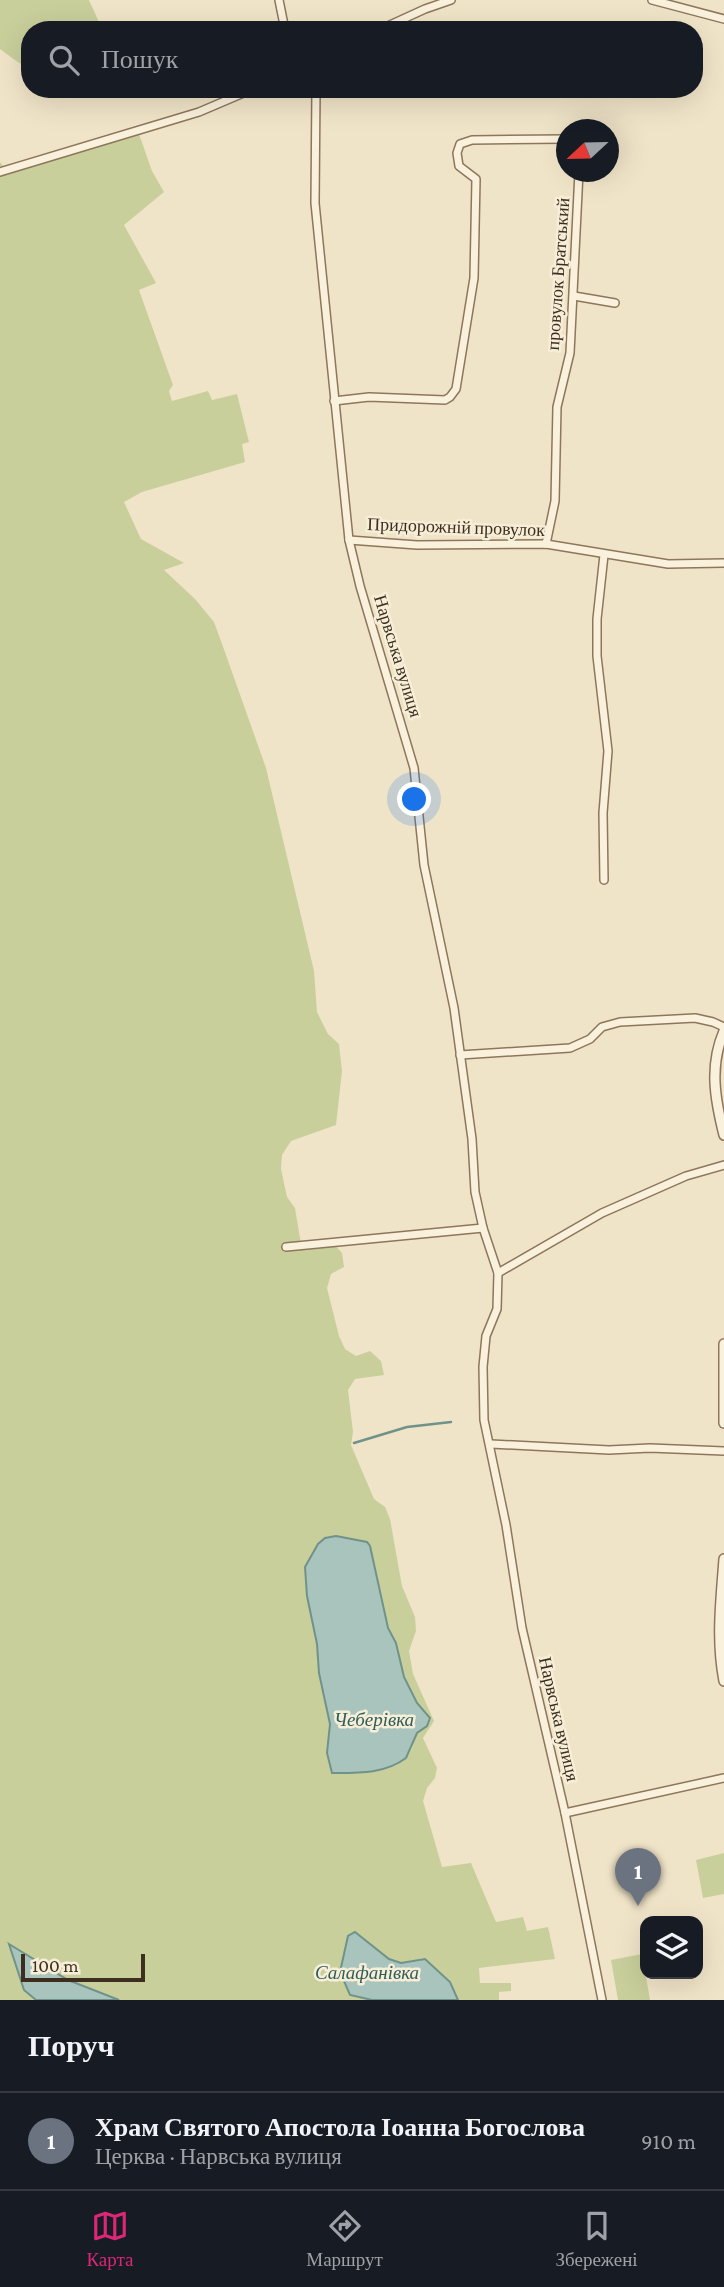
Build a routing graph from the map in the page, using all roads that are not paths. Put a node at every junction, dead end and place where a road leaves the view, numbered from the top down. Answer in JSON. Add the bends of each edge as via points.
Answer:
{"nodes":[{"id":1,"x":279,"y":0,"type":"edge"},
{"id":2,"x":451,"y":0,"type":"edge"},
{"id":3,"x":652,"y":0,"type":"edge"},
{"id":4,"x":724,"y":19,"type":"edge"},
{"id":5,"x":283,"y":21,"type":"edge"},
{"id":6,"x":399,"y":21,"type":"edge"},
{"id":7,"x":232,"y":98,"type":"edge"},
{"id":8,"x":316,"y":98,"type":"edge"},
{"id":9,"x":556,"y":139,"type":"edge"},
{"id":10,"x":0,"y":172,"type":"edge"},
{"id":11,"x":578,"y":182,"type":"edge"},
{"id":12,"x":574,"y":296,"type":"junction"},
{"id":13,"x":615,"y":303,"type":"dead end"},
{"id":14,"x":334,"y":401,"type":"junction"},
{"id":15,"x":349,"y":540,"type":"junction"},
{"id":16,"x":546,"y":544,"type":"junction"},
{"id":17,"x":604,"y":555,"type":"junction"},
{"id":18,"x":724,"y":563,"type":"edge"},
{"id":19,"x":604,"y":880,"type":"dead end"},
{"id":20,"x":724,"y":1029,"type":"edge"},
{"id":21,"x":460,"y":1055,"type":"junction"},
{"id":22,"x":724,"y":1135,"type":"edge"},
{"id":23,"x":724,"y":1165,"type":"edge"},
{"id":24,"x":483,"y":1228,"type":"junction"},
{"id":25,"x":286,"y":1247,"type":"dead end"},
{"id":26,"x":498,"y":1273,"type":"junction"},
{"id":27,"x":724,"y":1344,"type":"edge"},
{"id":28,"x":724,"y":1423,"type":"edge"},
{"id":29,"x":491,"y":1444,"type":"junction"},
{"id":30,"x":724,"y":1451,"type":"edge"},
{"id":31,"x":724,"y":1559,"type":"edge"},
{"id":32,"x":724,"y":1681,"type":"edge"},
{"id":33,"x":724,"y":1778,"type":"edge"},
{"id":34,"x":565,"y":1813,"type":"junction"},
{"id":35,"x":602,"y":2000,"type":"edge"}],
"edges":[{"from":1,"to":5,"type":"street"},
{"from":2,"to":6,"type":"street"},
{"from":3,"to":4,"type":"street"},
{"from":7,"to":10,"type":"street","via":[[200,112]]},
{"from":8,"to":14,"type":"street","name":"Нарвська вулиця","via":[[315,203]]},
{"from":9,"to":14,"type":"street","via":[[460,144],[459,166],[476,178],[474,278],[456,389],[450,397]]},
{"from":11,"to":12,"type":"street","name":"провулок Братський"},
{"from":12,"to":13,"type":"street"},
{"from":12,"to":16,"type":"street","name":"провулок Братський","via":[[570,353],[557,407],[555,501]]},
{"from":14,"to":15,"type":"street","name":"Нарвська вулиця"},
{"from":15,"to":16,"type":"street","name":"Придорожній провулок","via":[[417,545]]},
{"from":15,"to":21,"type":"street","name":"Нарвська вулиця","via":[[414,768],[424,865]]},
{"from":16,"to":17,"type":"street","name":"Придорожній провулок"},
{"from":17,"to":18,"type":"street","name":"Придорожній провулок","via":[[668,564]]},
{"from":17,"to":19,"type":"street","via":[[597,619],[608,751]]},
{"from":20,"to":21,"type":"street","via":[[713,1021],[695,1018],[620,1022],[602,1027],[570,1048]]},
{"from":20,"to":22,"type":"street","via":[[713,1079]]},
{"from":21,"to":24,"type":"street","name":"Нарвська вулиця"},
{"from":23,"to":26,"type":"street","via":[[603,1213]]},
{"from":24,"to":25,"type":"street"},
{"from":24,"to":26,"type":"street","name":"Нарвська вулиця"},
{"from":26,"to":29,"type":"street","name":"Нарвська вулиця","via":[[497,1308],[486,1336],[483,1367],[484,1420]]},
{"from":27,"to":28,"type":"street"},
{"from":29,"to":30,"type":"street"},
{"from":29,"to":34,"type":"street","name":"Нарвська вулиця","via":[[522,1628]]},
{"from":31,"to":32,"type":"street","via":[[718,1627]]},
{"from":33,"to":34,"type":"street"},
{"from":34,"to":35,"type":"street","name":"Нарвська вулиця"}]}
